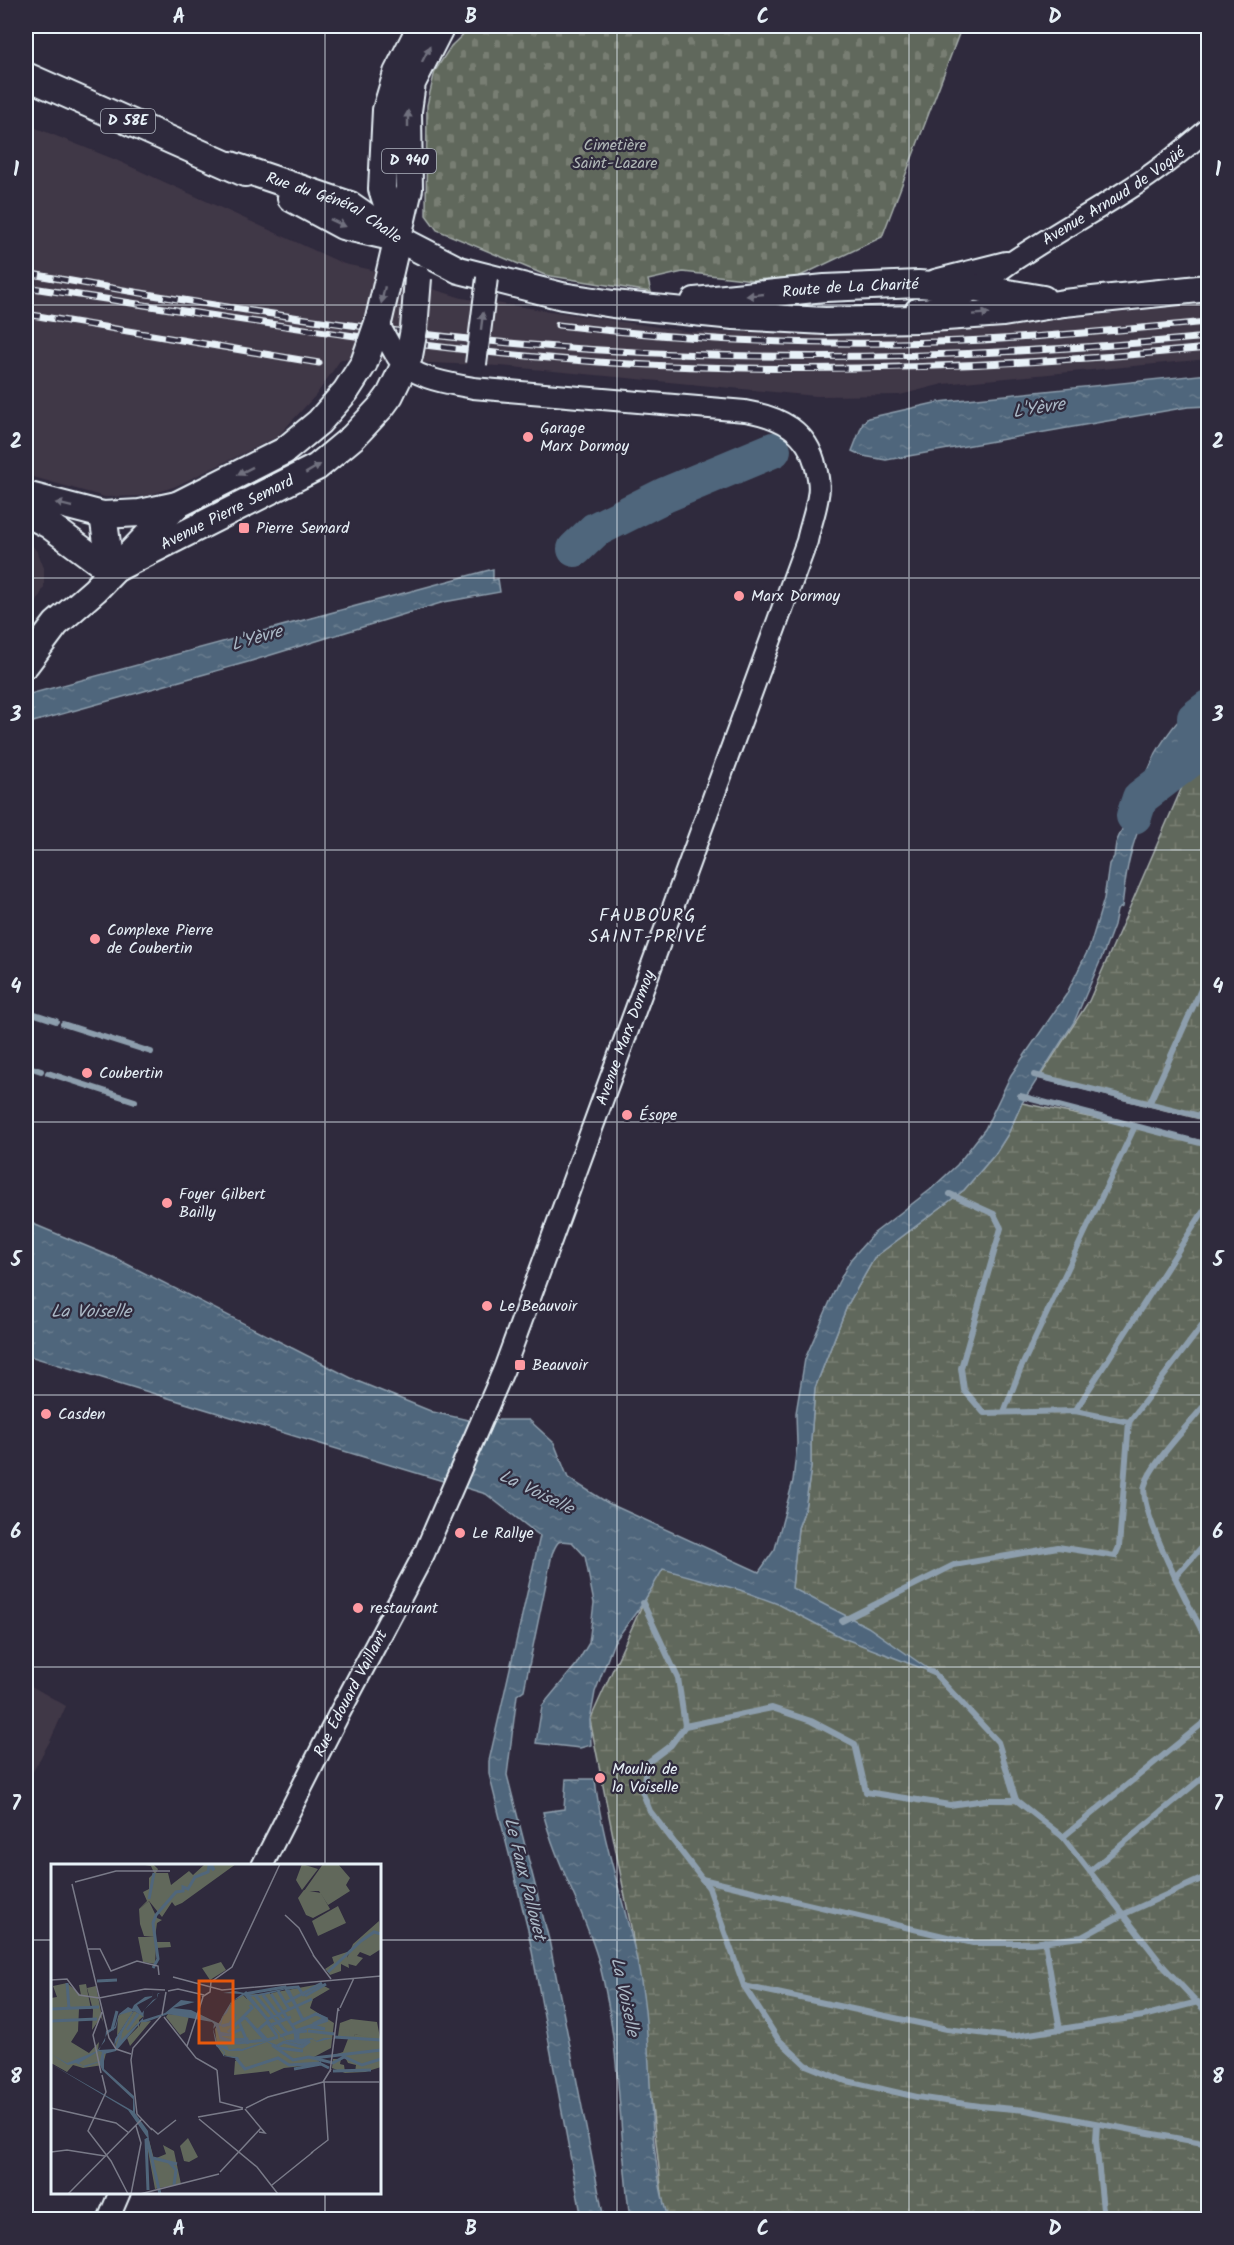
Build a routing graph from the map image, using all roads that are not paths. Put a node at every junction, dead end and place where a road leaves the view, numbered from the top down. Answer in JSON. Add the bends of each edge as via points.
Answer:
{"nodes":[{"id":1,"x":420,"y":26,"type":"edge"},
{"id":2,"x":441,"y":26,"type":"edge"},
{"id":3,"x":26,"y":76,"type":"edge"},
{"id":4,"x":1209,"y":129,"type":"edge"},
{"id":5,"x":399,"y":239,"type":"junction"},
{"id":6,"x":1014,"y":260,"type":"junction"},
{"id":7,"x":487,"y":278,"type":"junction"},
{"id":8,"x":918,"y":284,"type":"junction"},
{"id":9,"x":978,"y":288,"type":"junction"},
{"id":10,"x":1209,"y":288,"type":"edge"},
{"id":11,"x":1064,"y":303,"type":"junction"},
{"id":12,"x":636,"y":307,"type":"junction"},
{"id":13,"x":734,"y":316,"type":"junction"},
{"id":14,"x":378,"y":323,"type":"junction"},
{"id":15,"x":403,"y":359,"type":"junction"},
{"id":16,"x":473,"y":388,"type":"junction"},
{"id":17,"x":26,"y":495,"type":"edge"},
{"id":18,"x":177,"y":505,"type":"junction"},
{"id":19,"x":26,"y":513,"type":"edge"},
{"id":20,"x":104,"y":515,"type":"junction"},
{"id":21,"x":111,"y":572,"type":"junction"},
{"id":22,"x":26,"y":664,"type":"edge"},
{"id":23,"x":451,"y":1487,"type":"joint"},
{"id":24,"x":263,"y":1864,"type":"edge"},
{"id":25,"x":120,"y":2194,"type":"edge"},
{"id":26,"x":108,"y":2220,"type":"edge"}],
"edges":[{"from":1,"to":5,"type":"main road","number":"D 940","via":[[397,73],[386,110],[382,189]]},
{"from":5,"to":2,"type":"main road","number":"D 940","one_way":true,"via":[[409,189],[408,111],[412,82]]},
{"from":3,"to":5,"type":"main road","name":"Rue du Général Challe","number":"D 58E","via":[[231,165],[343,226]]},
{"from":4,"to":6,"type":"street","name":"Avenue Arnaud de Vogüé","via":[[1142,181]]},
{"from":5,"to":7,"type":"main road","name":"Route de La Charité","via":[[459,270]]},
{"from":5,"to":14,"type":"main road","name":"Avenue Pierre Semard","one_way":true},
{"from":5,"to":15,"type":"main road","name":"Avenue Pierre Semard","bridge":true,"via":[[418,278],[414,329]]},
{"from":6,"to":8,"type":"street"},
{"from":6,"to":9,"type":"street"},
{"from":7,"to":12,"type":"main road","name":"Route de La Charité","via":[[562,296]]},
{"from":16,"to":7,"type":"street","one_way":true,"bridge":true},
{"from":8,"to":9,"type":"main road","name":"Route de La Charité"},
{"from":8,"to":12,"type":"main road","name":"Route de La Charité","one_way":true,"via":[[825,288]]},
{"from":9,"to":11,"type":"main road","name":"Route de La Charité"},
{"from":9,"to":13,"type":"street","via":[[959,299],[924,309]]},
{"from":10,"to":11,"type":"main road","name":"Route de La Charité"},
{"from":13,"to":11,"type":"main road","name":"Route de La Charité","one_way":true,"via":[[825,321],[916,319],[1003,313]]},
{"from":12,"to":13,"type":"main road","name":"Route de La Charité"},
{"from":14,"to":15,"type":"street","bridge":true},
{"from":14,"to":18,"type":"main road","name":"Avenue Pierre Semard","one_way":true,"bridge":true,"via":[[364,363],[319,422],[284,451]]},
{"from":15,"to":16,"type":"street","via":[[448,383]]},
{"from":21,"to":15,"type":"main road","name":"Avenue Pierre Semard","one_way":true,"via":[[317,467],[382,406]]},
{"from":16,"to":23,"type":"street","name":"Avenue Marx Dormoy","via":[[767,414],[808,443],[816,465],[819,493],[807,541],[504,1369]]},
{"from":20,"to":17,"type":"main road","name":"Avenue Pierre Semard","one_way":true},
{"from":18,"to":20,"type":"main road","name":"Avenue Pierre Semard"},
{"from":18,"to":21,"type":"main road"},
{"from":19,"to":21,"type":"main road","via":[[49,525]]},
{"from":20,"to":21,"type":"main road"},
{"from":21,"to":22,"type":"main road","via":[[57,624]]},
{"from":23,"to":24,"type":"street","name":"Rue Édouard Vaillant","via":[[424,1554]]},
{"from":25,"to":26,"type":"street"}]}
